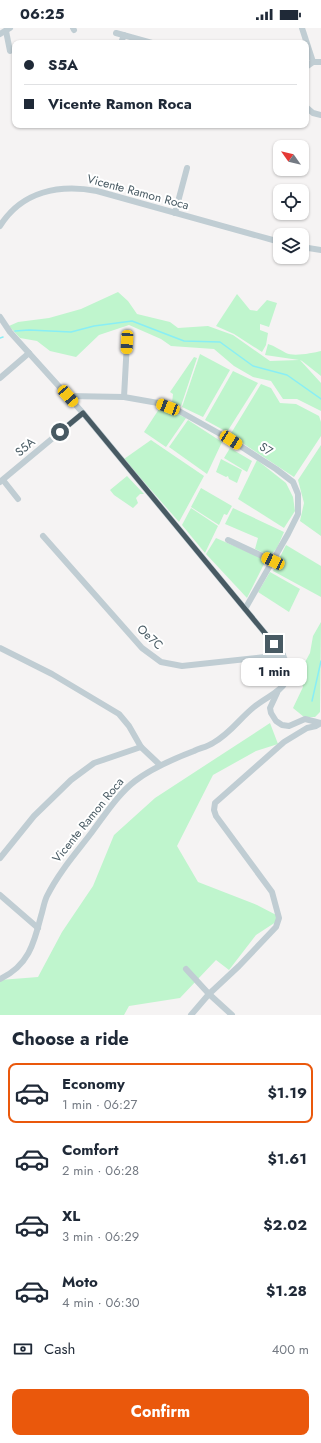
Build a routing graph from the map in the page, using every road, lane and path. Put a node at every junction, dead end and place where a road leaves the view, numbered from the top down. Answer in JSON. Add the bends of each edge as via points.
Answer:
{"nodes":[{"id":1,"x":302,"y":28,"type":"edge"},
{"id":2,"x":5,"y":31,"type":"edge"},
{"id":3,"x":116,"y":33,"type":"dead end"},
{"id":4,"x":124,"y":35,"type":"junction"},
{"id":5,"x":122,"y":40,"type":"edge"},
{"id":6,"x":142,"y":40,"type":"edge"},
{"id":7,"x":306,"y":40,"type":"edge"},
{"id":8,"x":309,"y":50,"type":"edge"},
{"id":9,"x":10,"y":51,"type":"dead end"},
{"id":10,"x":313,"y":62,"type":"junction"},
{"id":11,"x":321,"y":62,"type":"edge"},
{"id":12,"x":309,"y":64,"type":"edge"},
{"id":13,"x":309,"y":110,"type":"edge"},
{"id":14,"x":321,"y":115,"type":"edge"},
{"id":15,"x":187,"y":168,"type":"dead end"},
{"id":16,"x":175,"y":213,"type":"junction"},
{"id":17,"x":0,"y":226,"type":"edge"},
{"id":18,"x":273,"y":240,"type":"edge"},
{"id":19,"x":309,"y":248,"type":"edge"},
{"id":20,"x":321,"y":250,"type":"edge"},
{"id":21,"x":0,"y":317,"type":"edge"},
{"id":22,"x":127,"y":342,"type":"dead end"},
{"id":23,"x":29,"y":353,"type":"junction"},
{"id":24,"x":0,"y":378,"type":"edge"},
{"id":25,"x":68,"y":396,"type":"junction"},
{"id":26,"x":124,"y":397,"type":"junction"},
{"id":27,"x":83,"y":413,"type":"junction"},
{"id":28,"x":1,"y":481,"type":"edge"},
{"id":29,"x":18,"y":499,"type":"dead end"},
{"id":30,"x":43,"y":536,"type":"dead end"},
{"id":31,"x":228,"y":540,"type":"dead end"},
{"id":32,"x":273,"y":561,"type":"junction"},
{"id":33,"x":245,"y":609,"type":"junction"},
{"id":34,"x":0,"y":648,"type":"edge"},
{"id":35,"x":283,"y":655,"type":"junction"},
{"id":36,"x":277,"y":692,"type":"junction"},
{"id":37,"x":321,"y":723,"type":"edge"},
{"id":38,"x":141,"y":747,"type":"junction"},
{"id":39,"x":160,"y":765,"type":"junction"},
{"id":40,"x":0,"y":858,"type":"edge"},
{"id":41,"x":0,"y":895,"type":"edge"},
{"id":42,"x":38,"y":928,"type":"junction"},
{"id":43,"x":186,"y":969,"type":"dead end"},
{"id":44,"x":1,"y":978,"type":"edge"},
{"id":45,"x":209,"y":994,"type":"junction"},
{"id":46,"x":191,"y":1015,"type":"edge"},
{"id":47,"x":232,"y":1015,"type":"edge"}],
"edges":[{"from":1,"to":7,"type":"street"},
{"from":2,"to":9,"type":"street"},
{"from":3,"to":4,"type":"street"},
{"from":4,"to":5,"type":"street"},
{"from":4,"to":6,"type":"street"},
{"from":8,"to":10,"type":"street"},
{"from":10,"to":11,"type":"street"},
{"from":10,"to":12,"type":"street"},
{"from":13,"to":14,"type":"street"},
{"from":15,"to":16,"type":"street"},
{"from":16,"to":17,"type":"street","name":"Vicente Ramon Roca","via":[[97,191],[68,188],[33,196],[24,201]]},
{"from":16,"to":18,"type":"street","name":"Vicente Ramon Roca"},
{"from":19,"to":20,"type":"street"},
{"from":21,"to":23,"type":"street","name":"Vicente Ramon Roca"},
{"from":22,"to":26,"type":"street"},
{"from":23,"to":24,"type":"street"},
{"from":23,"to":25,"type":"street","name":"Vicente Ramon Roca"},
{"from":25,"to":26,"type":"street","name":"S7"},
{"from":25,"to":27,"type":"street","name":"Vicente Ramon Roca"},
{"from":26,"to":32,"type":"street","name":"S7","via":[[158,403],[179,411],[231,440],[293,482],[298,494],[298,514]]},
{"from":27,"to":28,"type":"street","name":"S5A"},
{"from":27,"to":33,"type":"street","name":"Vicente Ramon Roca"},
{"from":28,"to":29,"type":"street"},
{"from":30,"to":35,"type":"street","name":"Oe7C","via":[[142,648],[161,662],[182,666]]},
{"from":31,"to":32,"type":"street"},
{"from":32,"to":33,"type":"street","name":"S7"},
{"from":33,"to":35,"type":"street","name":"Vicente Ramon Roca"},
{"from":34,"to":38,"type":"street","via":[[52,674],[119,714]]},
{"from":35,"to":36,"type":"street","name":"Vicente Ramon Roca","via":[[288,666],[288,674],[286,682]]},
{"from":36,"to":37,"type":"street","via":[[270,708],[276,721],[288,726],[305,719]]},
{"from":36,"to":39,"type":"street","name":"Vicente Ramon Roca","via":[[253,707],[230,732],[213,744]]},
{"from":37,"to":45,"type":"street","via":[[284,742],[215,803],[216,816],[272,892],[279,918],[276,927]]},
{"from":38,"to":39,"type":"street"},
{"from":38,"to":40,"type":"street","via":[[94,763],[71,780],[34,816]]},
{"from":39,"to":42,"type":"street","name":"Vicente Ramon Roca","via":[[134,782],[119,797],[62,870],[46,898]]},
{"from":41,"to":42,"type":"street"},
{"from":42,"to":44,"type":"street","name":"Vicente Ramon Roca","via":[[26,958],[17,968]]},
{"from":43,"to":45,"type":"street"},
{"from":45,"to":46,"type":"street"},
{"from":45,"to":47,"type":"street"}]}
